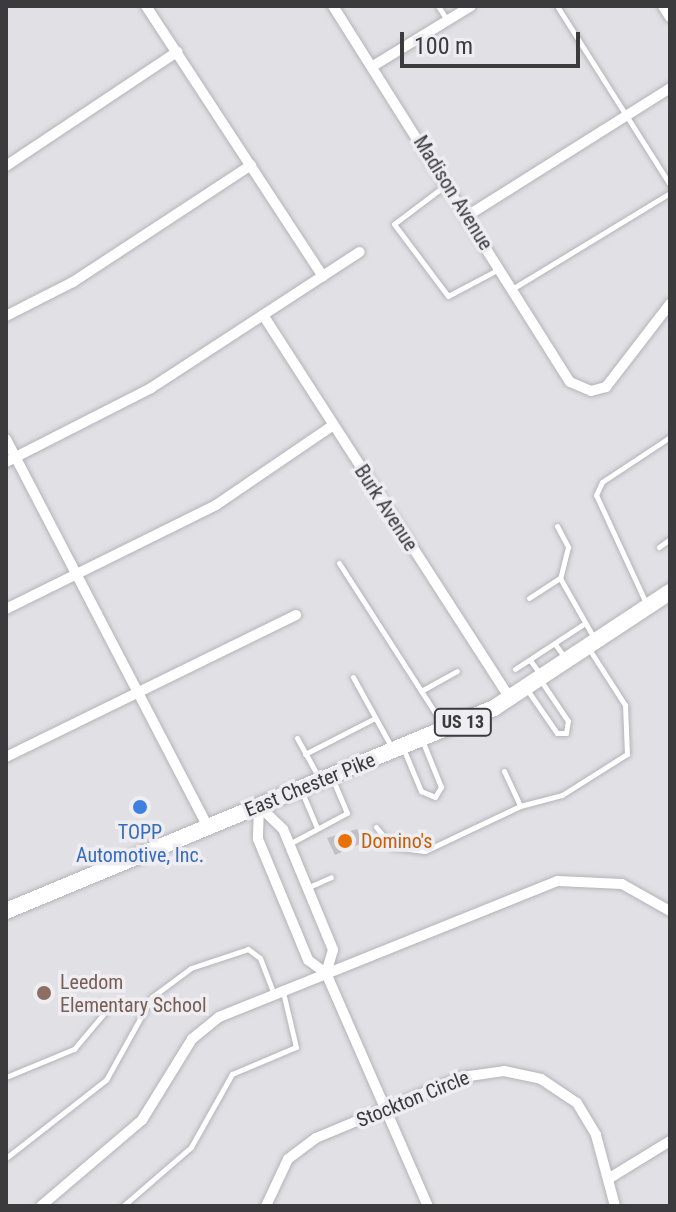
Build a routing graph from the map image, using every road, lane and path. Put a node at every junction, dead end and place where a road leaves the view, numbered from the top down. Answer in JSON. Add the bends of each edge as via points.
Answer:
{"nodes":[{"id":1,"x":146,"y":6,"type":"edge"},
{"id":2,"x":333,"y":6,"type":"edge"},
{"id":3,"x":438,"y":6,"type":"edge"},
{"id":4,"x":471,"y":6,"type":"edge"},
{"id":5,"x":557,"y":6,"type":"edge"},
{"id":6,"x":663,"y":6,"type":"edge"},
{"id":7,"x":670,"y":17,"type":"edge"},
{"id":8,"x":447,"y":21,"type":"junction"},
{"id":9,"x":177,"y":52,"type":"junction"},
{"id":10,"x":373,"y":66,"type":"junction"},
{"id":11,"x":670,"y":88,"type":"edge"},
{"id":12,"x":625,"y":117,"type":"junction"},
{"id":13,"x":251,"y":165,"type":"junction"},
{"id":14,"x":6,"y":166,"type":"edge"},
{"id":15,"x":447,"y":184,"type":"junction"},
{"id":16,"x":670,"y":185,"type":"edge"},
{"id":17,"x":670,"y":193,"type":"edge"},
{"id":18,"x":467,"y":216,"type":"junction"},
{"id":19,"x":360,"y":252,"type":"dead end"},
{"id":20,"x":500,"y":268,"type":"junction"},
{"id":21,"x":323,"y":276,"type":"junction"},
{"id":22,"x":512,"y":289,"type":"junction"},
{"id":23,"x":670,"y":304,"type":"edge"},
{"id":24,"x":263,"y":315,"type":"junction"},
{"id":25,"x":6,"y":316,"type":"edge"},
{"id":26,"x":332,"y":426,"type":"junction"},
{"id":27,"x":670,"y":437,"type":"edge"},
{"id":28,"x":6,"y":439,"type":"edge"},
{"id":29,"x":11,"y":460,"type":"edge"},
{"id":30,"x":557,"y":526,"type":"dead end"},
{"id":31,"x":670,"y":539,"type":"edge"},
{"id":32,"x":659,"y":547,"type":"dead end"},
{"id":33,"x":339,"y":563,"type":"dead end"},
{"id":34,"x":76,"y":574,"type":"junction"},
{"id":35,"x":560,"y":578,"type":"junction"},
{"id":36,"x":670,"y":592,"type":"edge"},
{"id":37,"x":529,"y":598,"type":"dead end"},
{"id":38,"x":648,"y":607,"type":"junction"},
{"id":39,"x":6,"y":609,"type":"edge"},
{"id":40,"x":296,"y":615,"type":"dead end"},
{"id":41,"x":582,"y":625,"type":"junction"},
{"id":42,"x":596,"y":643,"type":"junction"},
{"id":43,"x":555,"y":644,"type":"junction"},
{"id":44,"x":530,"y":660,"type":"junction"},
{"id":45,"x":568,"y":662,"type":"junction"},
{"id":46,"x":515,"y":669,"type":"dead end"},
{"id":47,"x":457,"y":671,"type":"dead end"},
{"id":48,"x":353,"y":677,"type":"dead end"},
{"id":49,"x":537,"y":683,"type":"junction"},
{"id":50,"x":421,"y":691,"type":"junction"},
{"id":51,"x":139,"y":692,"type":"junction"},
{"id":52,"x":511,"y":700,"type":"junction"},
{"id":53,"x":375,"y":718,"type":"junction"},
{"id":54,"x":445,"y":729,"type":"junction"},
{"id":55,"x":297,"y":738,"type":"dead end"},
{"id":56,"x":422,"y":739,"type":"junction"},
{"id":57,"x":398,"y":749,"type":"junction"},
{"id":58,"x":305,"y":754,"type":"junction"},
{"id":59,"x":6,"y":757,"type":"edge"},
{"id":60,"x":504,"y":771,"type":"dead end"},
{"id":61,"x":326,"y":778,"type":"junction"},
{"id":62,"x":300,"y":789,"type":"junction"},
{"id":63,"x":259,"y":806,"type":"junction"},
{"id":64,"x":520,"y":806,"type":"junction"},
{"id":65,"x":316,"y":826,"type":"junction"},
{"id":66,"x":208,"y":827,"type":"junction"},
{"id":67,"x":376,"y":827,"type":"dead end"},
{"id":68,"x":289,"y":844,"type":"junction"},
{"id":69,"x":331,"y":877,"type":"dead end"},
{"id":70,"x":308,"y":887,"type":"junction"},
{"id":71,"x":6,"y":911,"type":"edge"},
{"id":72,"x":670,"y":911,"type":"edge"},
{"id":73,"x":326,"y":973,"type":"junction"},
{"id":74,"x":278,"y":992,"type":"junction"},
{"id":75,"x":106,"y":1011,"type":"dead end"},
{"id":76,"x":6,"y":1077,"type":"edge"},
{"id":77,"x":384,"y":1110,"type":"junction"},
{"id":78,"x":670,"y":1141,"type":"edge"},
{"id":79,"x":6,"y":1158,"type":"edge"},
{"id":80,"x":608,"y":1179,"type":"junction"},
{"id":81,"x":41,"y":1206,"type":"edge"},
{"id":82,"x":123,"y":1206,"type":"edge"},
{"id":83,"x":266,"y":1206,"type":"edge"},
{"id":84,"x":428,"y":1206,"type":"edge"},
{"id":85,"x":615,"y":1206,"type":"edge"}],
"edges":[{"from":1,"to":9,"type":"street"},
{"from":2,"to":10,"type":"street","name":"Madison Avenue"},
{"from":3,"to":8,"type":"lane"},
{"from":4,"to":8,"type":"street"},
{"from":5,"to":12,"type":"lane"},
{"from":6,"to":7,"type":"street"},
{"from":8,"to":10,"type":"street"},
{"from":9,"to":13,"type":"street"},
{"from":9,"to":14,"type":"street"},
{"from":10,"to":15,"type":"street","name":"Madison Avenue"},
{"from":11,"to":12,"type":"street"},
{"from":12,"to":16,"type":"lane"},
{"from":12,"to":18,"type":"street"},
{"from":13,"to":21,"type":"street"},
{"from":13,"to":25,"type":"street","via":[[73,282]]},
{"from":15,"to":18,"type":"street","name":"Madison Avenue"},
{"from":15,"to":20,"type":"lane","via":[[394,224],[448,296]]},
{"from":17,"to":22,"type":"lane"},
{"from":18,"to":20,"type":"street","name":"Madison Avenue"},
{"from":19,"to":21,"type":"street"},
{"from":20,"to":22,"type":"street","name":"Madison Avenue"},
{"from":21,"to":24,"type":"street"},
{"from":22,"to":23,"type":"street","name":"Madison Avenue","via":[[570,382],[591,391],[606,387]]},
{"from":24,"to":26,"type":"street","name":"Burk Avenue"},
{"from":24,"to":29,"type":"street","via":[[151,388]]},
{"from":26,"to":34,"type":"street","via":[[216,505]]},
{"from":26,"to":52,"type":"street","name":"Burk Avenue"},
{"from":27,"to":38,"type":"lane","via":[[602,482],[596,495]]},
{"from":28,"to":29,"type":"street"},
{"from":29,"to":34,"type":"street"},
{"from":30,"to":35,"type":"lane","via":[[568,547]]},
{"from":31,"to":32,"type":"lane"},
{"from":33,"to":50,"type":"lane"},
{"from":34,"to":39,"type":"street"},
{"from":34,"to":51,"type":"street"},
{"from":35,"to":37,"type":"lane"},
{"from":35,"to":41,"type":"lane"},
{"from":36,"to":38,"type":"main road","number":"US 13"},
{"from":38,"to":42,"type":"main road","number":"US 13"},
{"from":40,"to":51,"type":"street"},
{"from":41,"to":42,"type":"lane"},
{"from":41,"to":43,"type":"lane"},
{"from":42,"to":45,"type":"main road","name":"East Chester Pike","number":"US 13"},
{"from":42,"to":64,"type":"lane","via":[[625,705],[627,754],[562,795]]},
{"from":43,"to":44,"type":"lane"},
{"from":43,"to":45,"type":"lane"},
{"from":44,"to":46,"type":"lane"},
{"from":44,"to":49,"type":"lane"},
{"from":45,"to":49,"type":"main road","name":"East Chester Pike","number":"US 13"},
{"from":47,"to":50,"type":"lane"},
{"from":48,"to":53,"type":"lane"},
{"from":49,"to":49,"type":"lane","via":[[555,730],[566,733],[568,721]]},
{"from":49,"to":52,"type":"main road","name":"East Chester Pike","number":"US 13"},
{"from":50,"to":54,"type":"lane"},
{"from":51,"to":59,"type":"street"},
{"from":51,"to":66,"type":"street"},
{"from":52,"to":54,"type":"main road","name":"East Chester Pike","number":"US 13"},
{"from":53,"to":57,"type":"lane"},
{"from":53,"to":58,"type":"lane"},
{"from":54,"to":56,"type":"main road","name":"East Chester Pike","number":"US 13"},
{"from":55,"to":58,"type":"lane"},
{"from":56,"to":57,"type":"main road","name":"East Chester Pike","number":"US 13"},
{"from":56,"to":57,"type":"lane","via":[[441,787],[435,797],[421,791]]},
{"from":57,"to":61,"type":"main road","name":"East Chester Pike","number":"US 13"},
{"from":58,"to":61,"type":"lane"},
{"from":60,"to":64,"type":"lane"},
{"from":61,"to":62,"type":"main road","name":"East Chester Pike","number":"US 13"},
{"from":61,"to":65,"type":"lane","via":[[347,813]]},
{"from":62,"to":63,"type":"main road","name":"East Chester Pike","number":"US 13"},
{"from":62,"to":65,"type":"lane"},
{"from":63,"to":66,"type":"main road","name":"East Chester Pike","number":"US 13"},
{"from":63,"to":68,"type":"street"},
{"from":63,"to":73,"type":"street","via":[[258,839],[308,960]]},
{"from":64,"to":67,"type":"lane","via":[[425,851],[399,851]]},
{"from":65,"to":68,"type":"lane"},
{"from":66,"to":71,"type":"main road","name":"East Chester Pike","number":"US 13"},
{"from":68,"to":70,"type":"street"},
{"from":69,"to":70,"type":"lane"},
{"from":70,"to":73,"type":"street","via":[[333,950]]},
{"from":72,"to":73,"type":"street","via":[[622,884],[558,881]]},
{"from":73,"to":74,"type":"street"},
{"from":73,"to":77,"type":"street"},
{"from":74,"to":79,"type":"lane","via":[[260,958],[248,949],[191,968],[152,997],[106,1080]]},
{"from":74,"to":81,"type":"street","via":[[204,1027],[142,1120]]},
{"from":74,"to":82,"type":"lane","via":[[296,1047],[232,1074],[191,1147]]},
{"from":75,"to":76,"type":"lane","via":[[74,1049]]},
{"from":77,"to":80,"type":"street","name":"Stockton Circle","via":[[480,1072],[541,1079],[584,1113]]},
{"from":77,"to":83,"type":"street","name":"Stockton Circle","via":[[301,1146],[279,1172]]},
{"from":77,"to":84,"type":"street"},
{"from":78,"to":80,"type":"street"},
{"from":80,"to":85,"type":"street","name":"Stockton Circle"}]}
